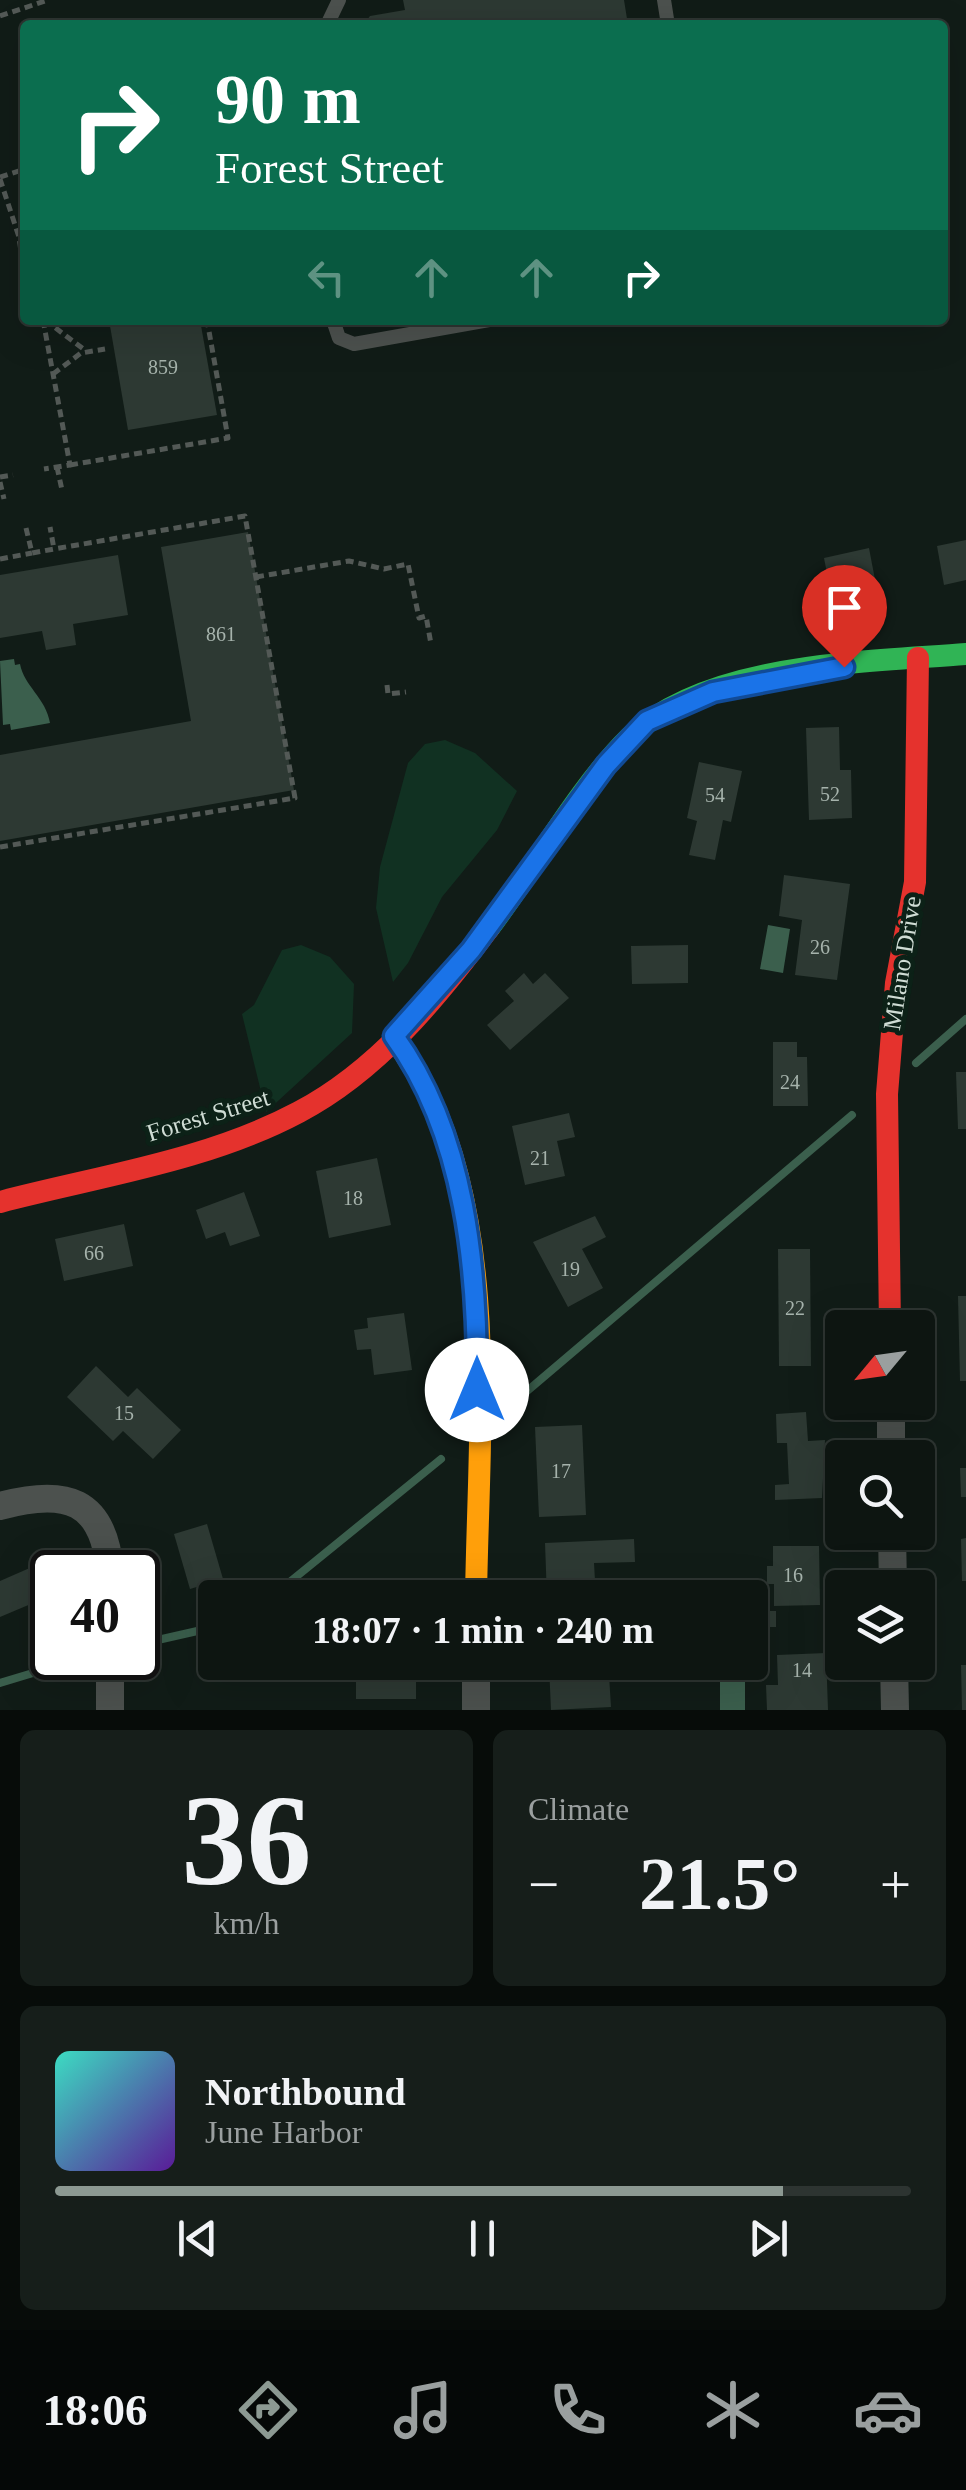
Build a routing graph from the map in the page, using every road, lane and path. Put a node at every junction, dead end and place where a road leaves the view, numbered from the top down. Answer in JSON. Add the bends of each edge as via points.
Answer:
{"nodes":[{"id":1,"x":48,"y":0,"type":"edge"},
{"id":2,"x":0,"y":16,"type":"edge"},
{"id":3,"x":0,"y":180,"type":"edge"},
{"id":4,"x":20,"y":250,"type":"edge"},
{"id":5,"x":45,"y":325,"type":"edge"},
{"id":6,"x":51,"y":325,"type":"edge"},
{"id":7,"x":208,"y":325,"type":"edge"},
{"id":8,"x":335,"y":325,"type":"edge"},
{"id":9,"x":462,"y":325,"type":"edge"},
{"id":10,"x":105,"y":349,"type":"dead end"},
{"id":11,"x":88,"y":352,"type":"junction"},
{"id":12,"x":52,"y":374,"type":"junction"},
{"id":13,"x":70,"y":464,"type":"junction"},
{"id":14,"x":57,"y":466,"type":"junction"},
{"id":15,"x":44,"y":469,"type":"dead end"},
{"id":16,"x":13,"y":475,"type":"dead end"},
{"id":17,"x":0,"y":480,"type":"edge"},
{"id":18,"x":62,"y":490,"type":"dead end"},
{"id":19,"x":4,"y":499,"type":"dead end"},
{"id":20,"x":50,"y":527,"type":"dead end"},
{"id":21,"x":26,"y":528,"type":"dead end"},
{"id":22,"x":54,"y":549,"type":"junction"},
{"id":23,"x":32,"y":553,"type":"junction"},
{"id":24,"x":0,"y":559,"type":"edge"},
{"id":25,"x":256,"y":577,"type":"junction"},
{"id":26,"x":431,"y":644,"type":"dead end"},
{"id":27,"x":966,"y":654,"type":"edge"},
{"id":28,"x":918,"y":658,"type":"junction"},
{"id":29,"x":388,"y":685,"type":"dead end"},
{"id":30,"x":406,"y":692,"type":"dead end"},
{"id":31,"x":0,"y":847,"type":"edge"},
{"id":32,"x":394,"y":1036,"type":"junction"},
{"id":33,"x":0,"y":1202,"type":"edge"},
{"id":34,"x":890,"y":1310,"type":"edge"},
{"id":35,"x":0,"y":1506,"type":"edge"},
{"id":36,"x":105,"y":1550,"type":"edge"},
{"id":37,"x":476,"y":1580,"type":"edge"},
{"id":38,"x":110,"y":1680,"type":"edge"},
{"id":39,"x":476,"y":1680,"type":"edge"},
{"id":40,"x":894,"y":1680,"type":"edge"},
{"id":41,"x":110,"y":1710,"type":"edge"},
{"id":42,"x":476,"y":1710,"type":"edge"},
{"id":43,"x":895,"y":1710,"type":"edge"}],
"edges":[{"from":1,"to":2,"type":"path"},
{"from":3,"to":4,"type":"path"},
{"from":5,"to":12,"type":"path"},
{"from":6,"to":11,"type":"path"},
{"from":7,"to":13,"type":"path","via":[[228,438]]},
{"from":8,"to":9,"type":"lane","via":[[339,338],[354,344]]},
{"from":10,"to":11,"type":"path"},
{"from":11,"to":12,"type":"path"},
{"from":12,"to":13,"type":"path"},
{"from":13,"to":14,"type":"path"},
{"from":14,"to":15,"type":"path"},
{"from":14,"to":18,"type":"path"},
{"from":16,"to":17,"type":"path"},
{"from":17,"to":19,"type":"path"},
{"from":20,"to":22,"type":"path"},
{"from":21,"to":23,"type":"path"},
{"from":22,"to":23,"type":"path"},
{"from":22,"to":25,"type":"path","via":[[246,516]]},
{"from":23,"to":24,"type":"path"},
{"from":25,"to":26,"type":"path","via":[[349,561],[384,568],[408,564]]},
{"from":25,"to":31,"type":"path","via":[[296,798]]},
{"from":27,"to":28,"type":"street","name":"Forest Street"},
{"from":28,"to":32,"type":"street","name":"Forest Street","via":[[760,680],[682,702],[647,721],[606,765],[471,950]]},
{"from":28,"to":34,"type":"street","name":"Milano Drive","via":[[915,882],[896,983],[886,1094]]},
{"from":29,"to":30,"type":"path","via":[[388,694]]},
{"from":32,"to":33,"type":"street","name":"Forest Street","via":[[336,1089],[266,1130]]},
{"from":32,"to":37,"type":"street","via":[[420,1074],[442,1129],[470,1263],[477,1355]]},
{"from":35,"to":36,"type":"street","via":[[45,1496],[85,1508],[100,1524]]},
{"from":38,"to":41,"type":"street"},
{"from":39,"to":42,"type":"street"},
{"from":40,"to":43,"type":"street"}]}
